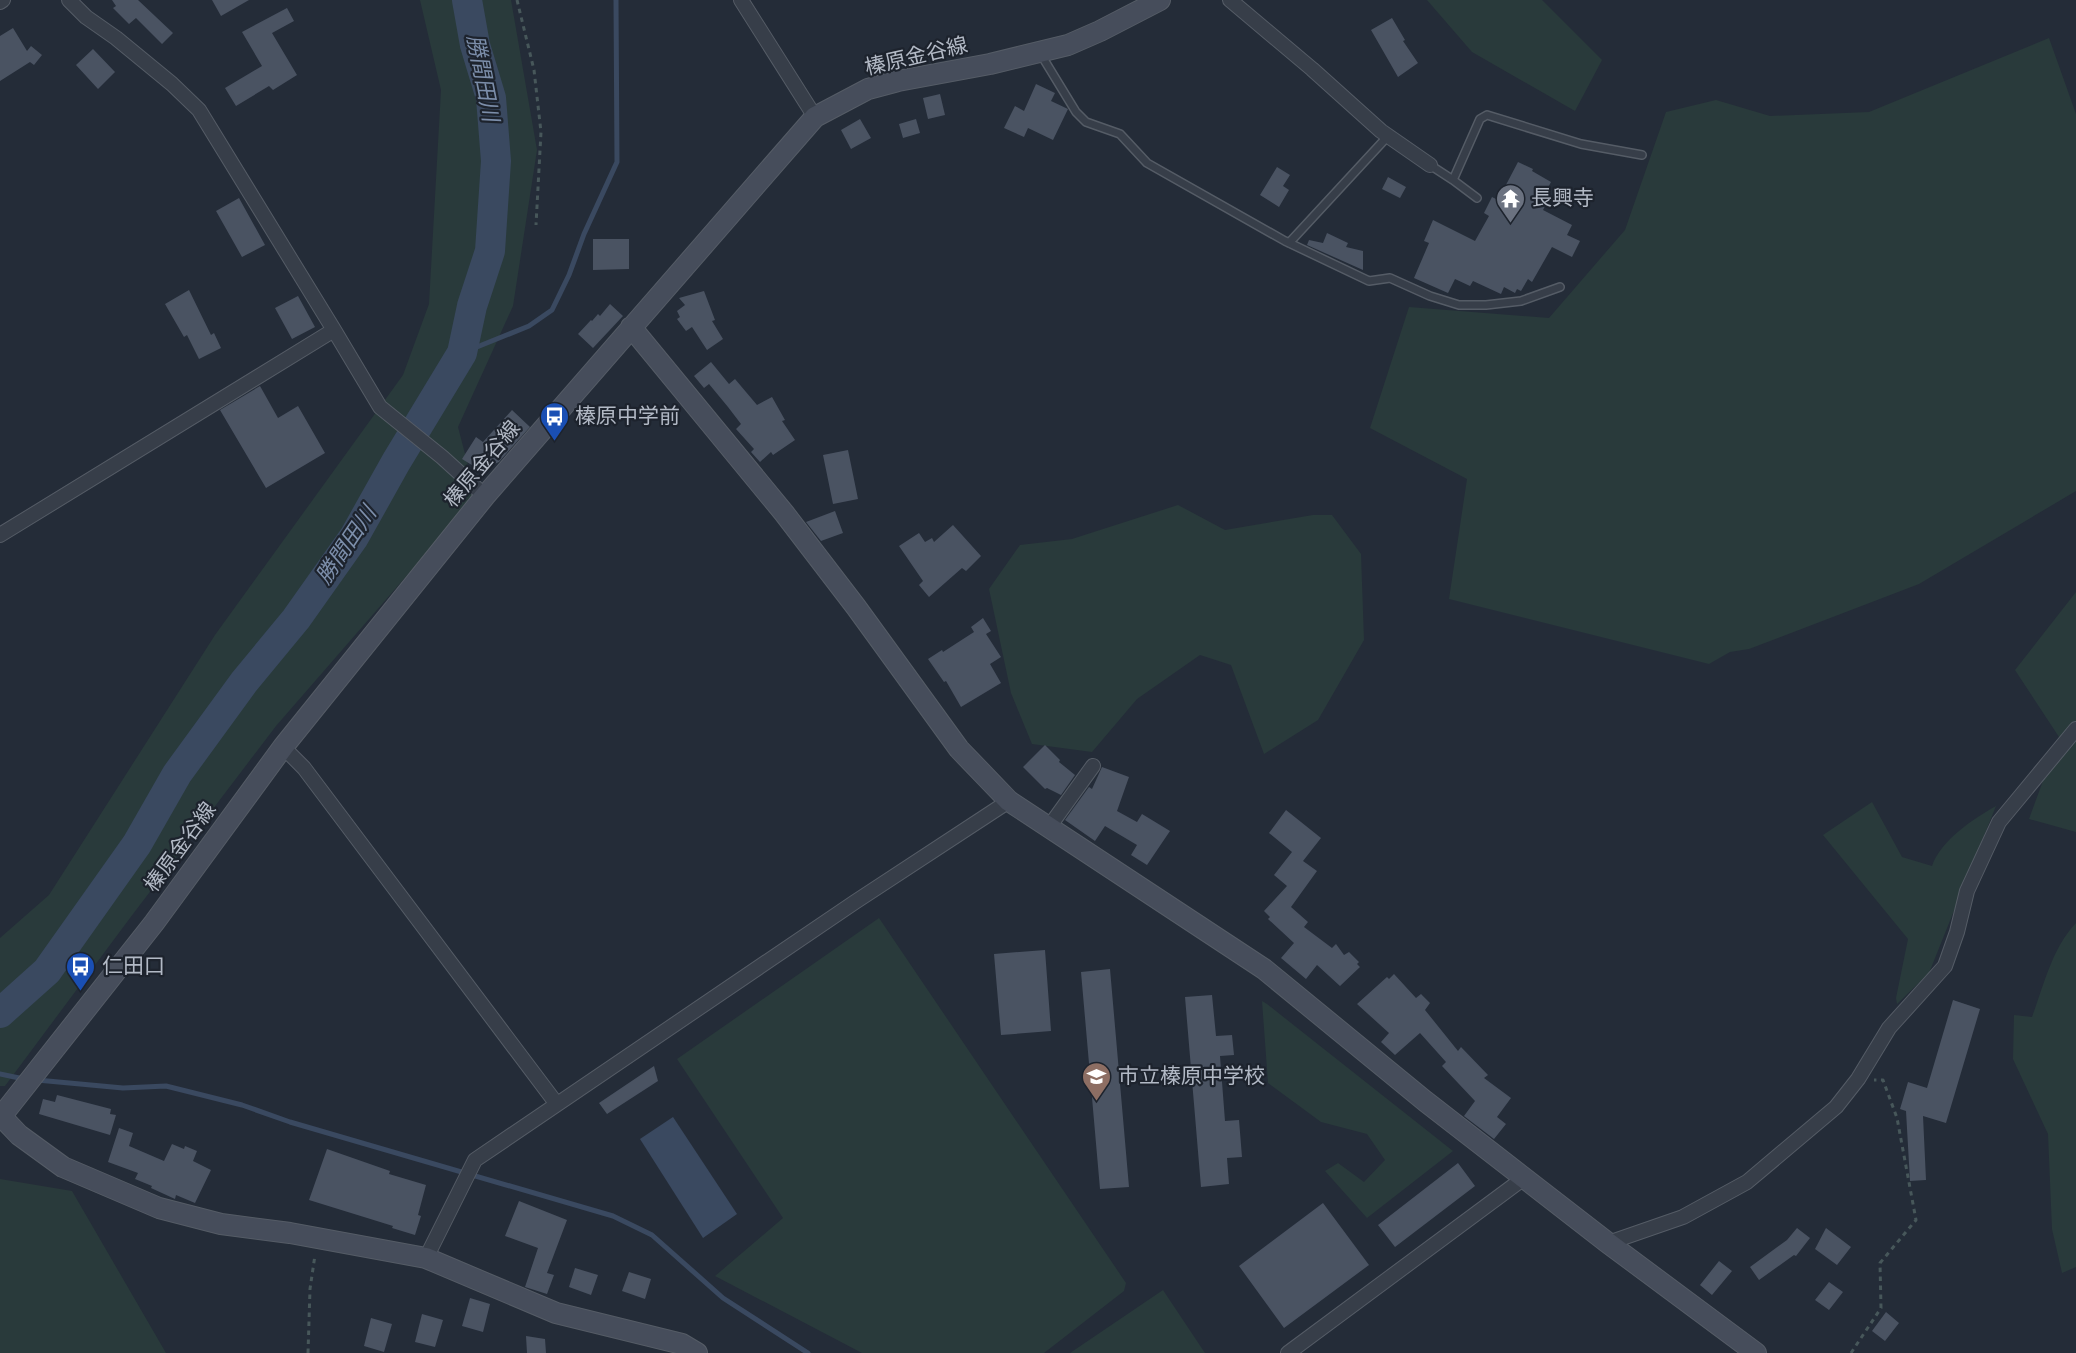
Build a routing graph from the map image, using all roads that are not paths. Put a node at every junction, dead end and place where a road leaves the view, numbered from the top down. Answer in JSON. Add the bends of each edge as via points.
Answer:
{"nodes":[{"id":1,"x":69,"y":0,"type":"edge"},
{"id":2,"x":741,"y":0,"type":"edge"},
{"id":3,"x":1160,"y":0,"type":"edge"},
{"id":4,"x":1230,"y":0,"type":"edge"},
{"id":5,"x":1039,"y":52,"type":"junction"},
{"id":6,"x":815,"y":117,"type":"junction"},
{"id":7,"x":1388,"y":136,"type":"junction"},
{"id":8,"x":1642,"y":155,"type":"dead end"},
{"id":9,"x":1430,"y":165,"type":"joint"},
{"id":10,"x":1454,"y":180,"type":"junction"},
{"id":11,"x":1478,"y":198,"type":"dead end"},
{"id":12,"x":1289,"y":243,"type":"junction"},
{"id":13,"x":1560,"y":287,"type":"dead end"},
{"id":14,"x":631,"y":327,"type":"junction"},
{"id":15,"x":334,"y":330,"type":"junction"},
{"id":16,"x":485,"y":496,"type":"junction"},
{"id":17,"x":0,"y":535,"type":"edge"},
{"id":18,"x":2076,"y":729,"type":"edge"},
{"id":19,"x":283,"y":747,"type":"junction"},
{"id":20,"x":1093,"y":766,"type":"dead end"},
{"id":21,"x":1009,"y":801,"type":"junction"},
{"id":22,"x":1049,"y":827,"type":"junction"},
{"id":23,"x":556,"y":1103,"type":"junction"},
{"id":24,"x":1,"y":1117,"type":"edge"},
{"id":25,"x":1524,"y":1178,"type":"junction"},
{"id":26,"x":1608,"y":1243,"type":"junction"},
{"id":27,"x":426,"y":1258,"type":"junction"},
{"id":28,"x":1293,"y":1352,"type":"edge"},
{"id":29,"x":697,"y":1353,"type":"edge"},
{"id":30,"x":1756,"y":1353,"type":"edge"}],
"edges":[{"from":1,"to":15,"type":"street","via":[[199,110]]},
{"from":2,"to":6,"type":"street"},
{"from":3,"to":5,"type":"street","name":"榛原金谷線","via":[[1068,45]]},
{"from":4,"to":7,"type":"street"},
{"from":5,"to":6,"type":"street","name":"榛原金谷線","via":[[868,89]]},
{"from":5,"to":12,"type":"lane","via":[[1086,122],[1120,134],[1147,163]]},
{"from":6,"to":14,"type":"street","name":"榛原金谷線"},
{"from":7,"to":9,"type":"street"},
{"from":7,"to":12,"type":"lane"},
{"from":8,"to":10,"type":"lane","via":[[1581,144],[1487,115],[1480,119]]},
{"from":9,"to":10,"type":"lane"},
{"from":10,"to":11,"type":"lane"},
{"from":12,"to":13,"type":"lane","via":[[1369,281],[1390,278],[1459,305],[1521,301]]},
{"from":14,"to":16,"type":"street","name":"榛原金谷線"},
{"from":14,"to":21,"type":"street","via":[[784,513],[959,749]]},
{"from":15,"to":16,"type":"street","via":[[380,407]]},
{"from":15,"to":17,"type":"street"},
{"from":16,"to":19,"type":"street","name":"榛原金谷線"},
{"from":18,"to":26,"type":"street","via":[[1998,822],[1967,891],[1945,966],[1888,1028],[1836,1107],[1747,1182],[1683,1217]]},
{"from":19,"to":23,"type":"street","via":[[304,768]]},
{"from":19,"to":24,"type":"street","name":"榛原金谷線","via":[[154,923]]},
{"from":20,"to":22,"type":"street"},
{"from":21,"to":22,"type":"street"},
{"from":21,"to":23,"type":"street"},
{"from":22,"to":25,"type":"street","via":[[1264,969]]},
{"from":23,"to":27,"type":"street","via":[[476,1160]]},
{"from":24,"to":27,"type":"street","via":[[63,1167],[159,1208],[221,1224]]},
{"from":25,"to":26,"type":"street"},
{"from":25,"to":28,"type":"street"},
{"from":26,"to":30,"type":"street"},
{"from":27,"to":29,"type":"street","via":[[556,1313],[682,1344]]}]}
